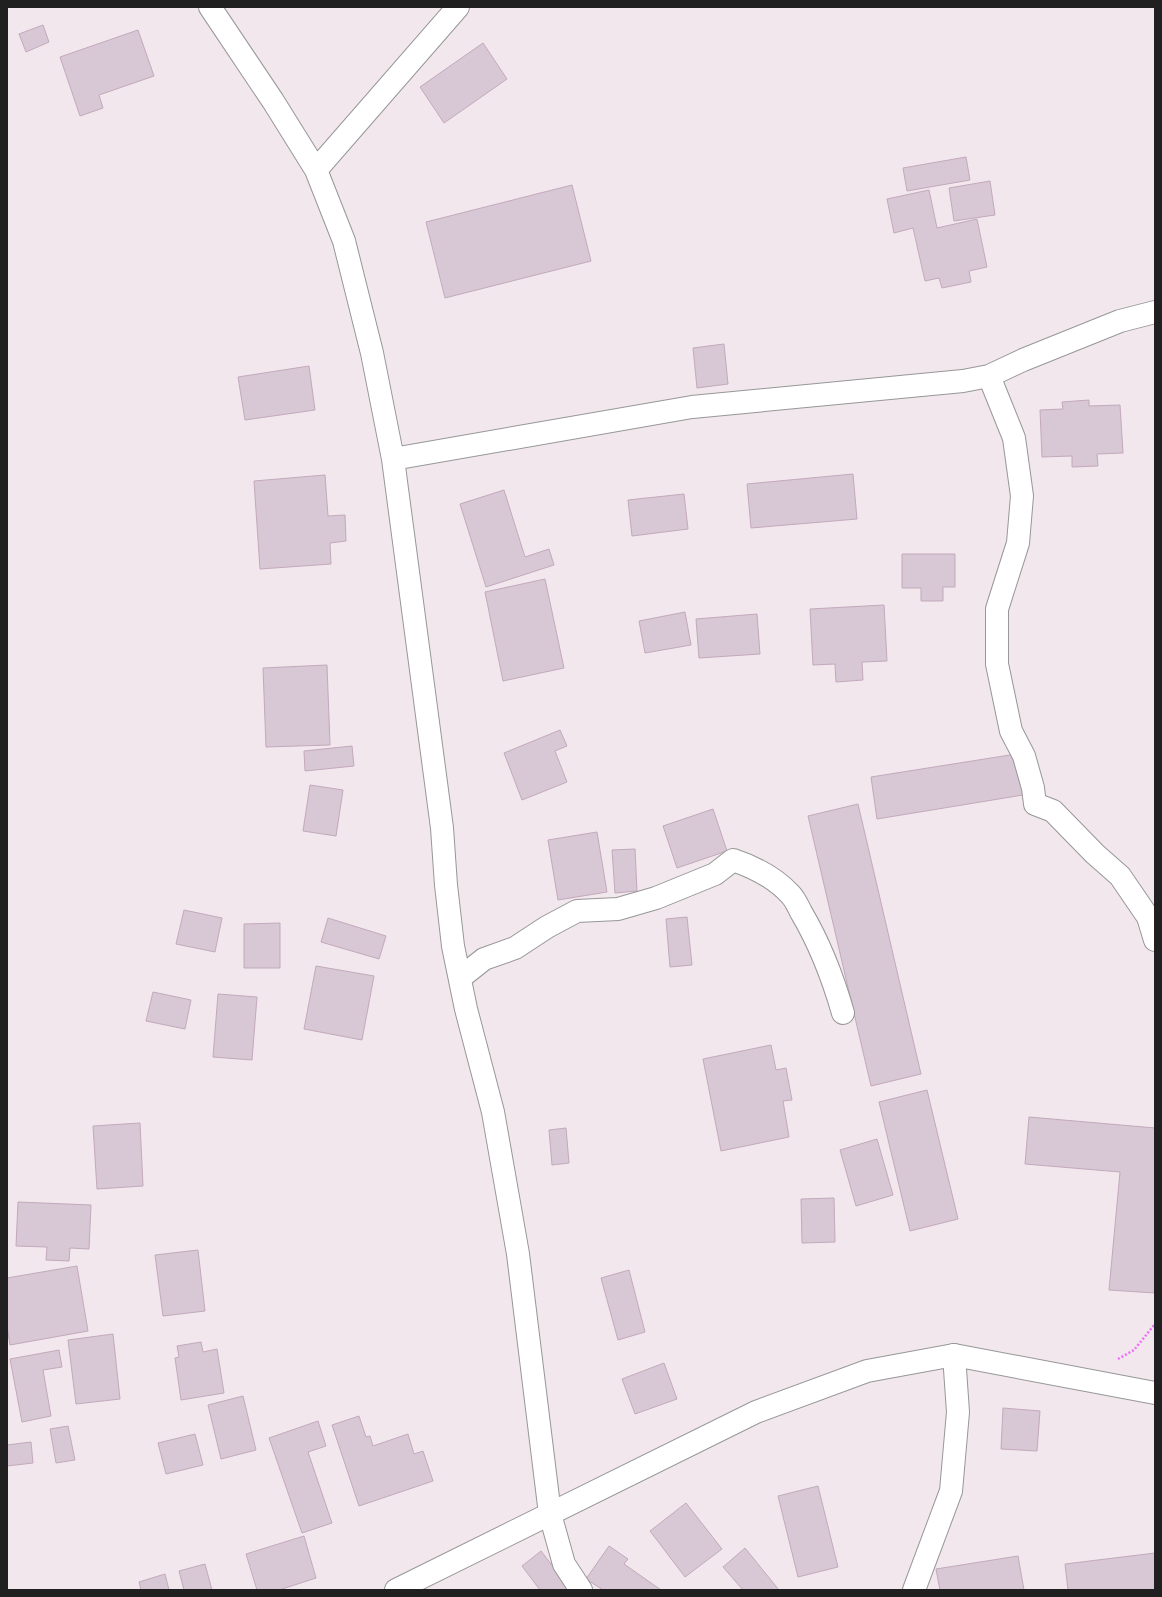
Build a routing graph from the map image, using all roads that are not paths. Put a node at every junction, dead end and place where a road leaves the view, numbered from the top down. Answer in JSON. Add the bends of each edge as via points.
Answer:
{"nodes":[{"id":1,"x":210,"y":7,"type":"edge"},
{"id":2,"x":458,"y":7,"type":"edge"},
{"id":3,"x":316,"y":170,"type":"junction"},
{"id":4,"x":1155,"y":312,"type":"edge"},
{"id":5,"x":989,"y":376,"type":"junction"},
{"id":6,"x":393,"y":459,"type":"junction"},
{"id":7,"x":1155,"y":940,"type":"edge"},
{"id":8,"x":460,"y":978,"type":"junction"},
{"id":9,"x":843,"y":1014,"type":"dead end"},
{"id":10,"x":954,"y":1355,"type":"junction"},
{"id":11,"x":1155,"y":1394,"type":"edge"},
{"id":12,"x":550,"y":1514,"type":"junction"},
{"id":13,"x":396,"y":1590,"type":"edge"},
{"id":14,"x":580,"y":1590,"type":"edge"},
{"id":15,"x":914,"y":1590,"type":"edge"}],
"edges":[{"from":1,"to":3,"type":"street"},
{"from":2,"to":3,"type":"street"},
{"from":3,"to":6,"type":"street","via":[[344,241],[372,353]]},
{"from":4,"to":5,"type":"street","via":[[1120,321]]},
{"from":5,"to":6,"type":"street","via":[[963,382],[692,407]]},
{"from":5,"to":7,"type":"street","via":[[1014,438],[1022,496],[1018,543],[997,609],[997,664],[1011,731],[1024,756],[1035,804],[1053,810],[1120,876],[1148,917]]},
{"from":6,"to":8,"type":"street","via":[[442,828],[453,946]]},
{"from":8,"to":9,"type":"street","via":[[484,959],[515,948],[577,911],[618,909],[656,898],[715,874],[733,860],[752,866],[791,894],[831,972]]},
{"from":8,"to":12,"type":"street","via":[[493,1112],[518,1254]]},
{"from":10,"to":11,"type":"street"},
{"from":10,"to":12,"type":"street","via":[[867,1371],[756,1412]]},
{"from":10,"to":15,"type":"street","via":[[958,1412],[951,1491]]},
{"from":12,"to":13,"type":"street"},
{"from":12,"to":14,"type":"street","via":[[564,1564]]}]}
